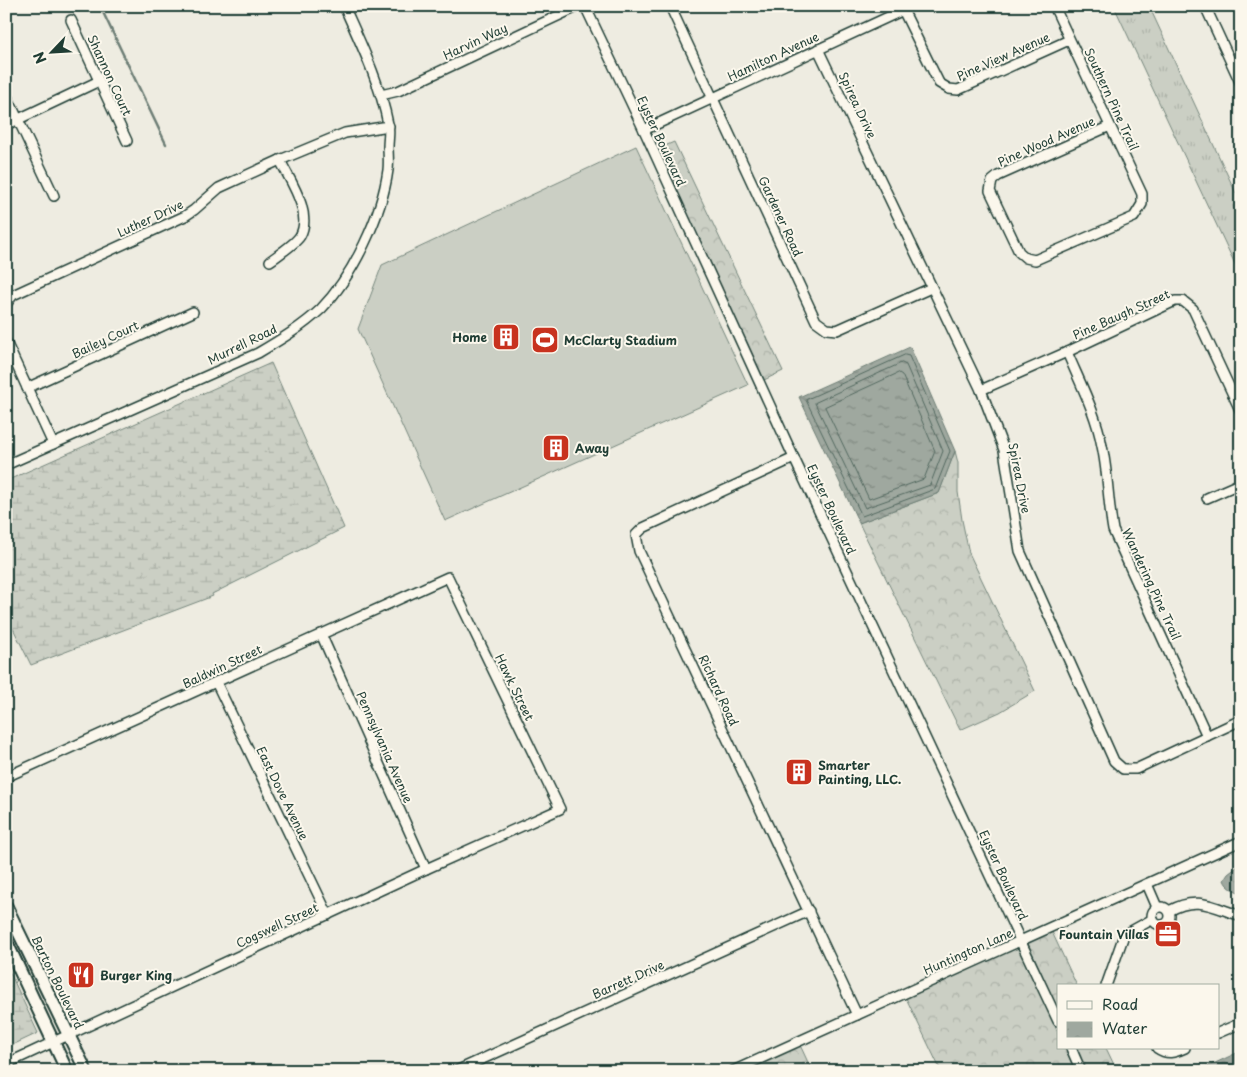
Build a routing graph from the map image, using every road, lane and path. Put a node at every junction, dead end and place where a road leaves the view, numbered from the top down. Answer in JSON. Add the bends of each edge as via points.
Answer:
{"nodes":[{"id":1,"x":344,"y":6,"type":"edge"},
{"id":2,"x":579,"y":6,"type":"edge"},
{"id":3,"x":585,"y":6,"type":"edge"},
{"id":4,"x":670,"y":6,"type":"edge"},
{"id":5,"x":1054,"y":6,"type":"edge"},
{"id":6,"x":1205,"y":6,"type":"edge"},
{"id":7,"x":908,"y":8,"type":"edge"},
{"id":8,"x":71,"y":20,"type":"dead end"},
{"id":9,"x":1069,"y":40,"type":"junction"},
{"id":10,"x":818,"y":50,"type":"junction"},
{"id":11,"x":99,"y":81,"type":"junction"},
{"id":12,"x":1241,"y":84,"type":"edge"},
{"id":13,"x":6,"y":94,"type":"edge"},
{"id":14,"x":381,"y":96,"type":"junction"},
{"id":15,"x":712,"y":98,"type":"junction"},
{"id":16,"x":18,"y":120,"type":"junction"},
{"id":17,"x":6,"y":125,"type":"edge"},
{"id":18,"x":389,"y":126,"type":"junction"},
{"id":19,"x":1110,"y":126,"type":"junction"},
{"id":20,"x":644,"y":130,"type":"junction"},
{"id":21,"x":127,"y":141,"type":"dead end"},
{"id":22,"x":280,"y":160,"type":"junction"},
{"id":23,"x":54,"y":196,"type":"dead end"},
{"id":24,"x":1142,"y":204,"type":"joint"},
{"id":25,"x":270,"y":261,"type":"dead end"},
{"id":26,"x":931,"y":288,"type":"junction"},
{"id":27,"x":6,"y":304,"type":"edge"},
{"id":28,"x":193,"y":312,"type":"dead end"},
{"id":29,"x":6,"y":342,"type":"edge"},
{"id":30,"x":1067,"y":352,"type":"junction"},
{"id":31,"x":27,"y":388,"type":"junction"},
{"id":32,"x":981,"y":390,"type":"junction"},
{"id":33,"x":1241,"y":412,"type":"edge"},
{"id":34,"x":54,"y":444,"type":"junction"},
{"id":35,"x":794,"y":458,"type":"junction"},
{"id":36,"x":6,"y":465,"type":"edge"},
{"id":37,"x":1241,"y":483,"type":"edge"},
{"id":38,"x":1207,"y":498,"type":"dead end"},
{"id":39,"x":448,"y":577,"type":"joint"},
{"id":40,"x":321,"y":634,"type":"junction"},
{"id":41,"x":216,"y":682,"type":"junction"},
{"id":42,"x":1241,"y":720,"type":"edge"},
{"id":43,"x":1207,"y":736,"type":"junction"},
{"id":44,"x":6,"y":777,"type":"edge"},
{"id":45,"x":560,"y":809,"type":"joint"},
{"id":46,"x":1241,"y":841,"type":"edge"},
{"id":47,"x":426,"y":869,"type":"junction"},
{"id":48,"x":1147,"y":884,"type":"junction"},
{"id":49,"x":6,"y":906,"type":"edge"},
{"id":50,"x":1157,"y":907,"type":"junction"},
{"id":51,"x":809,"y":911,"type":"junction"},
{"id":52,"x":1169,"y":911,"type":"junction"},
{"id":53,"x":328,"y":915,"type":"junction"},
{"id":54,"x":1241,"y":916,"type":"edge"},
{"id":55,"x":1153,"y":919,"type":"junction"},
{"id":56,"x":6,"y":930,"type":"edge"},
{"id":57,"x":6,"y":941,"type":"edge"},
{"id":58,"x":1022,"y":941,"type":"junction"},
{"id":59,"x":28,"y":951,"type":"junction"},
{"id":60,"x":1107,"y":984,"type":"edge"},
{"id":61,"x":857,"y":1015,"type":"junction"},
{"id":62,"x":1057,"y":1019,"type":"edge"},
{"id":63,"x":1241,"y":1023,"type":"edge"},
{"id":64,"x":1220,"y":1032,"type":"edge"},
{"id":65,"x":69,"y":1035,"type":"junction"},
{"id":66,"x":53,"y":1043,"type":"junction"},
{"id":67,"x":1072,"y":1050,"type":"edge"},
{"id":68,"x":1160,"y":1050,"type":"edge"},
{"id":69,"x":1179,"y":1050,"type":"edge"},
{"id":70,"x":6,"y":1064,"type":"edge"},
{"id":71,"x":67,"y":1071,"type":"edge"},
{"id":72,"x":86,"y":1071,"type":"edge"},
{"id":73,"x":456,"y":1071,"type":"edge"},
{"id":74,"x":733,"y":1071,"type":"edge"},
{"id":75,"x":1081,"y":1071,"type":"edge"}],
"edges":[{"from":1,"to":14,"type":"street","name":"Murrell Road"},
{"from":2,"to":14,"type":"street","name":"Harvin Way"},
{"from":3,"to":20,"type":"street","name":"Eyster Boulevard"},
{"from":4,"to":15,"type":"street","name":"Gardener Road"},
{"from":5,"to":9,"type":"street","name":"Southern Pine Trail"},
{"from":6,"to":12,"type":"street"},
{"from":7,"to":9,"type":"street","name":"Pine View Avenue","via":[[939,83],[949,89],[958,90]]},
{"from":7,"to":10,"type":"street","name":"Hamilton Avenue"},
{"from":8,"to":11,"type":"street","name":"Shannon Court"},
{"from":9,"to":19,"type":"street","name":"Southern Pine Trail"},
{"from":10,"to":15,"type":"street","name":"Hamilton Avenue"},
{"from":10,"to":26,"type":"street","name":"Spirea Drive"},
{"from":11,"to":16,"type":"street"},
{"from":11,"to":21,"type":"street","name":"Shannon Court"},
{"from":13,"to":16,"type":"street"},
{"from":14,"to":18,"type":"street","name":"Murrell Road"},
{"from":15,"to":20,"type":"street","name":"Hamilton Avenue"},
{"from":15,"to":26,"type":"street","name":"Gardener Road","via":[[816,321],[827,329],[837,330]]},
{"from":16,"to":17,"type":"street"},
{"from":16,"to":23,"type":"street"},
{"from":18,"to":22,"type":"street","name":"Luther Drive","via":[[345,134]]},
{"from":18,"to":34,"type":"street","name":"Murrell Road","via":[[388,170],[379,206],[365,243],[345,278],[321,309],[291,333],[258,352]]},
{"from":19,"to":24,"type":"street","name":"Southern Pine Trail","via":[[1142,194]]},
{"from":19,"to":24,"type":"street","name":"Pine Wood Avenue","via":[[998,176],[992,181],[990,191],[1019,252],[1035,260],[1134,217]]},
{"from":20,"to":35,"type":"street","name":"Eyster Boulevard"},
{"from":22,"to":25,"type":"street","via":[[303,208],[304,225],[299,238]]},
{"from":22,"to":27,"type":"street","name":"Luther Drive","via":[[219,188],[186,216],[12,295]]},
{"from":26,"to":32,"type":"street","name":"Spirea Drive"},
{"from":28,"to":31,"type":"street","name":"Bailey Court"},
{"from":29,"to":31,"type":"street"},
{"from":30,"to":32,"type":"street","name":"Pine Baugh Street"},
{"from":30,"to":33,"type":"street","name":"Pine Baugh Street","via":[[1175,301],[1183,301],[1193,309]]},
{"from":30,"to":43,"type":"street","name":"Wandering Pine Trail","via":[[1103,447],[1113,530]]},
{"from":31,"to":34,"type":"street"},
{"from":32,"to":43,"type":"street","name":"Spirea Drive","via":[[1004,450],[1020,551],[1114,761],[1123,769],[1136,769]]},
{"from":34,"to":36,"type":"street","name":"Murrell Road"},
{"from":35,"to":51,"type":"street","name":"Richard Road","via":[[643,528],[636,535],[639,551]]},
{"from":35,"to":58,"type":"street","name":"Eyster Boulevard"},
{"from":37,"to":38,"type":"street"},
{"from":39,"to":40,"type":"street","name":"Baldwin Street"},
{"from":39,"to":45,"type":"street","name":"Hawk Street"},
{"from":40,"to":41,"type":"street","name":"Baldwin Street"},
{"from":40,"to":47,"type":"street","name":"Pennsylvania Avenue"},
{"from":41,"to":44,"type":"street","name":"Baldwin Street"},
{"from":41,"to":53,"type":"street","name":"East Dove Avenue"},
{"from":42,"to":43,"type":"street","name":"Spirea Drive"},
{"from":45,"to":47,"type":"street","name":"Cogswell Street"},
{"from":46,"to":48,"type":"street","name":"Huntington Lane"},
{"from":47,"to":53,"type":"street","name":"Cogswell Street"},
{"from":48,"to":50,"type":"street"},
{"from":48,"to":58,"type":"street","name":"Huntington Lane"},
{"from":49,"to":59,"type":"main road","name":"Barton Boulevard"},
{"from":50,"to":52,"type":"street"},
{"from":50,"to":55,"type":"street"},
{"from":51,"to":61,"type":"street","name":"Richard Road"},
{"from":51,"to":73,"type":"street","name":"Barrett Drive"},
{"from":52,"to":54,"type":"street","via":[[1198,902]]},
{"from":52,"to":55,"type":"street","via":[[1170,918],[1165,924],[1158,924]]},
{"from":53,"to":65,"type":"street","name":"Cogswell Street"},
{"from":55,"to":60,"type":"street","via":[[1124,935]]},
{"from":56,"to":59,"type":"main road","via":[[18,947]]},
{"from":57,"to":66,"type":"main road"},
{"from":58,"to":61,"type":"street","name":"Huntington Lane"},
{"from":58,"to":62,"type":"street","name":"Eyster Boulevard"},
{"from":59,"to":65,"type":"main road","name":"Barton Boulevard"},
{"from":61,"to":74,"type":"street","name":"Huntington Lane"},
{"from":63,"to":64,"type":"street"},
{"from":65,"to":66,"type":"street","name":"Cogswell Street"},
{"from":65,"to":72,"type":"main road","name":"Barton Boulevard"},
{"from":66,"to":70,"type":"street","name":"Cogswell Street"},
{"from":66,"to":71,"type":"main road"},
{"from":67,"to":75,"type":"street"},
{"from":68,"to":69,"type":"street","via":[[1170,1053]]}]}
